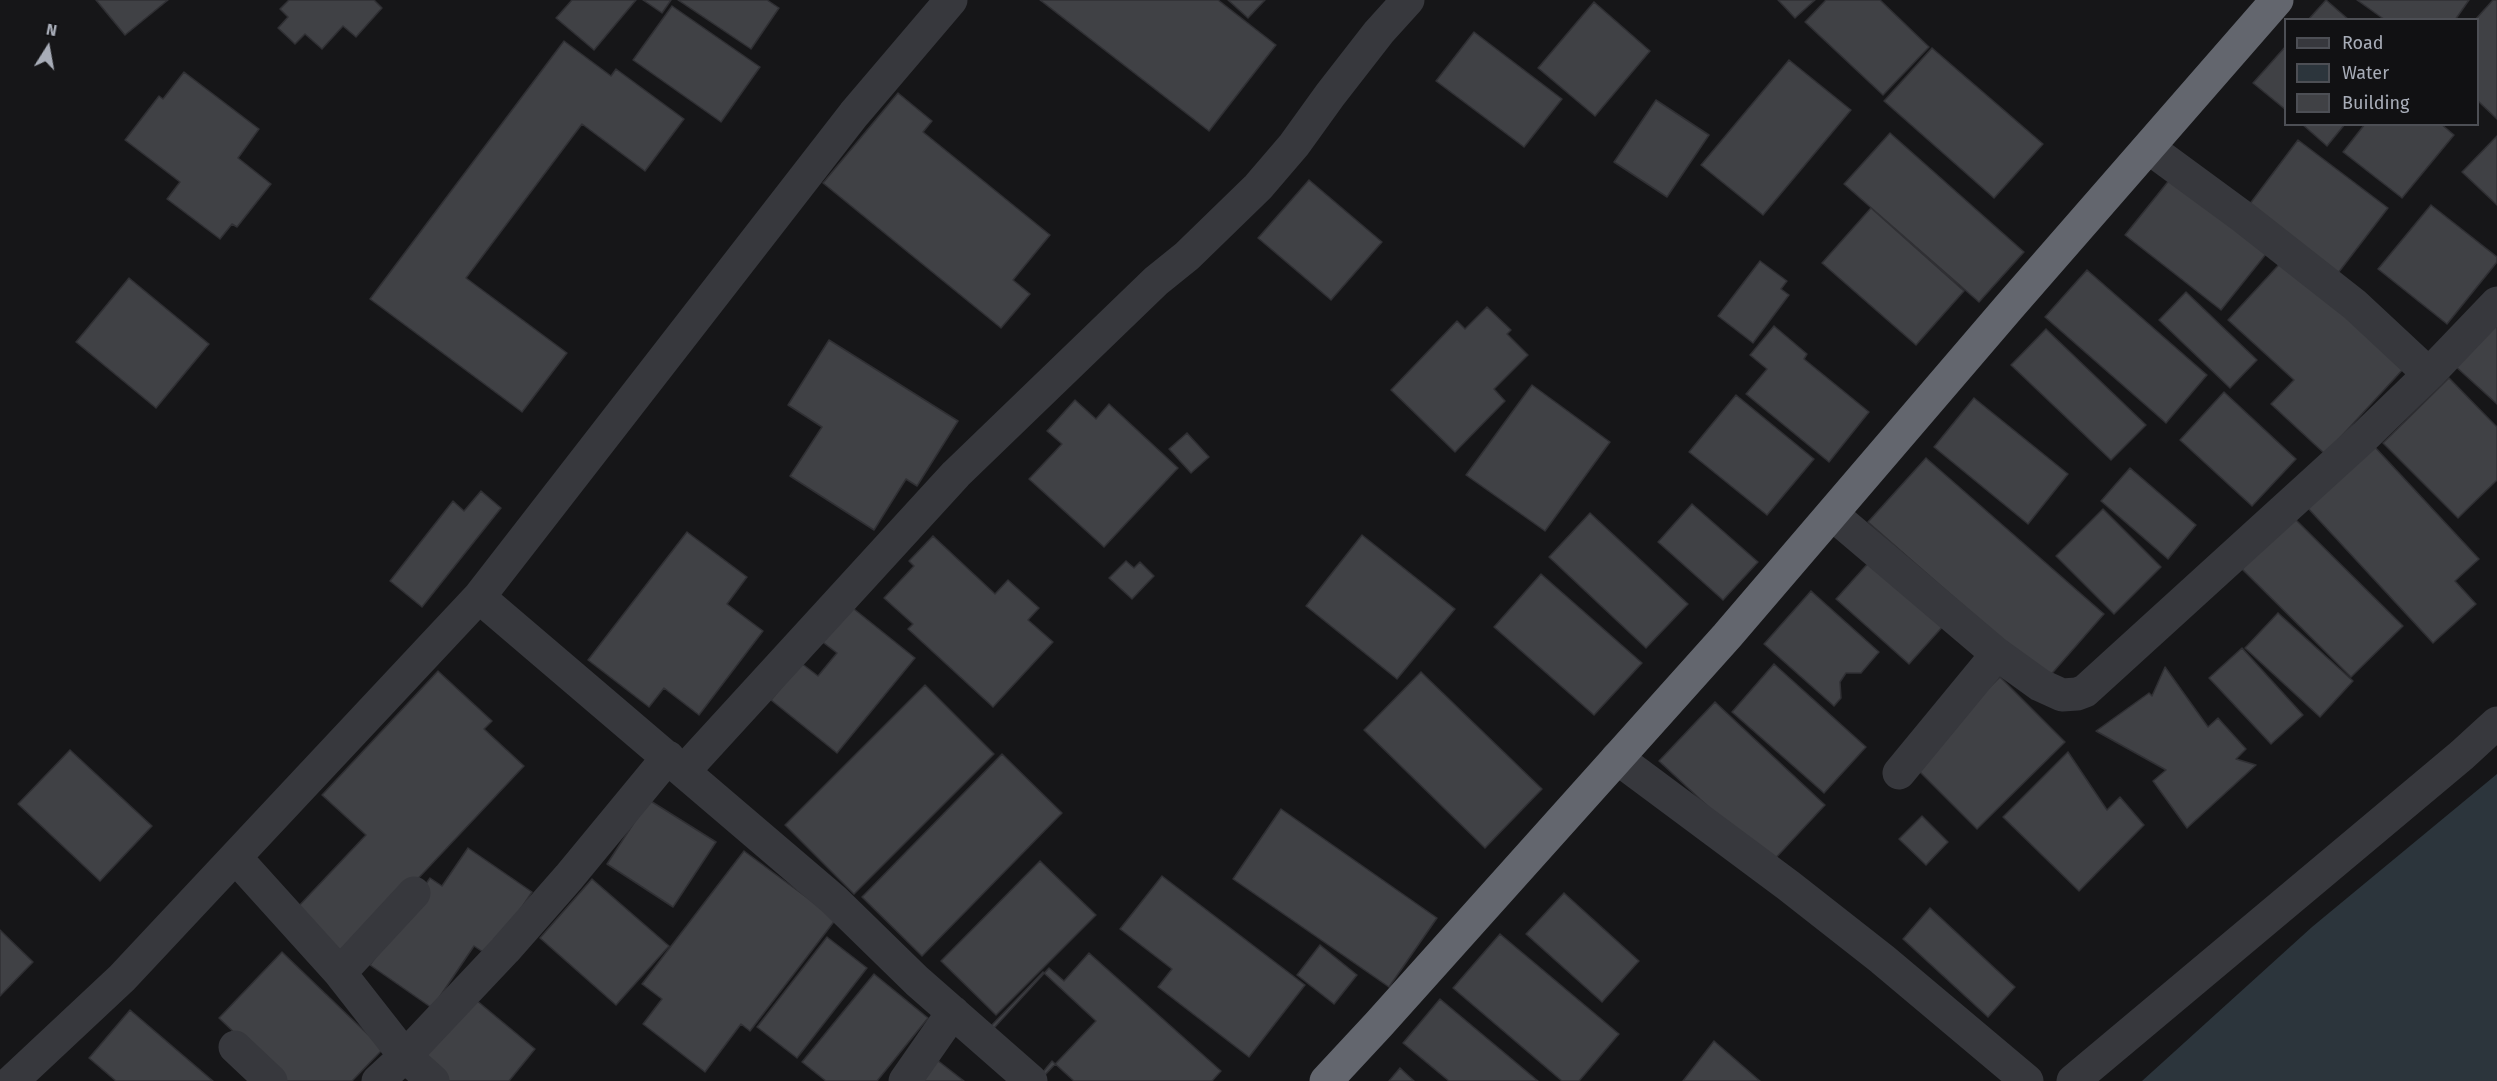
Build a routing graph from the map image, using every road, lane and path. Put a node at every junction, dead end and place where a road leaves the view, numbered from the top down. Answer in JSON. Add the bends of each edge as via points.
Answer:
{"nodes":[{"id":1,"x":951,"y":0,"type":"edge"},
{"id":2,"x":1408,"y":0,"type":"edge"},
{"id":3,"x":2277,"y":0,"type":"edge"},
{"id":4,"x":2149,"y":148,"type":"junction"},
{"id":5,"x":2497,"y":303,"type":"edge"},
{"id":6,"x":2429,"y":374,"type":"junction"},
{"id":7,"x":1832,"y":513,"type":"junction"},
{"id":8,"x":479,"y":597,"type":"junction"},
{"id":9,"x":1997,"y":654,"type":"junction"},
{"id":10,"x":2497,"y":723,"type":"edge"},
{"id":11,"x":1617,"y":758,"type":"junction"},
{"id":12,"x":676,"y":764,"type":"junction"},
{"id":13,"x":1899,"y":773,"type":"dead end"},
{"id":14,"x":236,"y":858,"type":"junction"},
{"id":15,"x":414,"y":893,"type":"dead end"},
{"id":16,"x":340,"y":973,"type":"junction"},
{"id":17,"x":953,"y":1011,"type":"junction"},
{"id":18,"x":235,"y":1047,"type":"dead end"},
{"id":19,"x":405,"y":1056,"type":"junction"},
{"id":20,"x":11,"y":1069,"type":"edge"},
{"id":21,"x":271,"y":1081,"type":"edge"},
{"id":22,"x":378,"y":1081,"type":"edge"},
{"id":23,"x":433,"y":1081,"type":"edge"},
{"id":24,"x":905,"y":1081,"type":"edge"},
{"id":25,"x":1031,"y":1081,"type":"edge"},
{"id":26,"x":1326,"y":1081,"type":"edge"},
{"id":27,"x":2027,"y":1081,"type":"edge"},
{"id":28,"x":2073,"y":1081,"type":"edge"}],
"edges":[{"from":1,"to":8,"type":"street","via":[[854,114]]},
{"from":2,"to":12,"type":"street","via":[[1258,187],[956,474]]},
{"from":3,"to":4,"type":"highway"},
{"from":4,"to":6,"type":"street","via":[[2355,305]]},
{"from":4,"to":7,"type":"highway"},
{"from":5,"to":6,"type":"street"},
{"from":6,"to":9,"type":"street","via":[[2085,691],[2069,695],[2052,693]]},
{"from":7,"to":9,"type":"street"},
{"from":7,"to":11,"type":"highway"},
{"from":8,"to":12,"type":"street"},
{"from":8,"to":14,"type":"street"},
{"from":9,"to":13,"type":"street"},
{"from":10,"to":28,"type":"street"},
{"from":11,"to":26,"type":"highway"},
{"from":11,"to":27,"type":"street","via":[[1882,959]]},
{"from":12,"to":17,"type":"street","via":[[834,900]]},
{"from":12,"to":19,"type":"street"},
{"from":14,"to":16,"type":"street"},
{"from":14,"to":20,"type":"street","via":[[122,978]]},
{"from":15,"to":16,"type":"street"},
{"from":16,"to":19,"type":"street"},
{"from":17,"to":24,"type":"street"},
{"from":17,"to":25,"type":"street"},
{"from":18,"to":21,"type":"street"},
{"from":19,"to":22,"type":"street"},
{"from":19,"to":23,"type":"street"}]}
